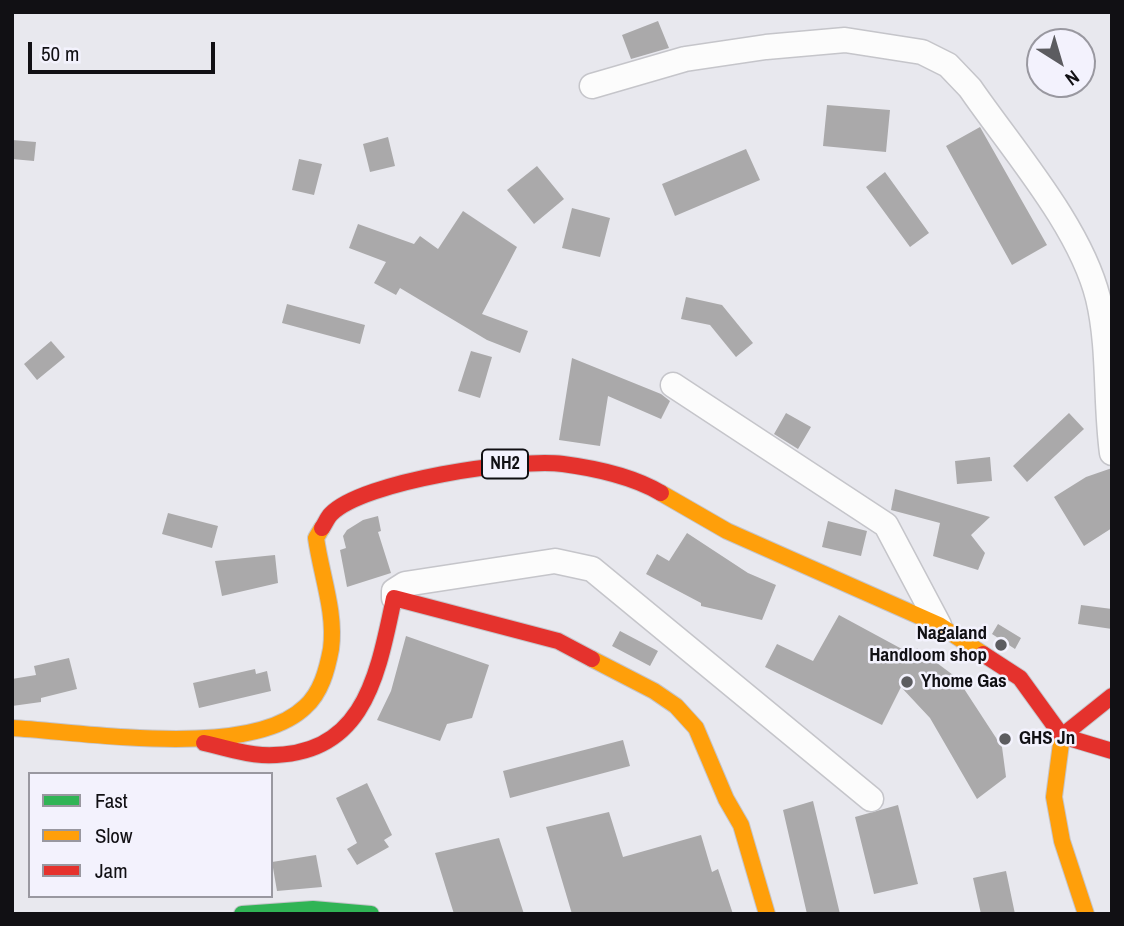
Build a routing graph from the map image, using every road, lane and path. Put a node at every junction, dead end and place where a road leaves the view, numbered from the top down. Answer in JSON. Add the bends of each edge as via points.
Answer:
{"nodes":[{"id":1,"x":592,"y":86,"type":"dead end"},
{"id":2,"x":673,"y":385,"type":"dead end"},
{"id":3,"x":1112,"y":453,"type":"edge"},
{"id":4,"x":394,"y":598,"type":"junction"},
{"id":5,"x":939,"y":625,"type":"junction"},
{"id":6,"x":1112,"y":696,"type":"edge"},
{"id":7,"x":12,"y":727,"type":"edge"},
{"id":8,"x":1062,"y":736,"type":"junction"},
{"id":9,"x":191,"y":740,"type":"junction"},
{"id":10,"x":1112,"y":751,"type":"edge"},
{"id":11,"x":871,"y":799,"type":"dead end"},
{"id":12,"x":242,"y":914,"type":"edge"},
{"id":13,"x":371,"y":914,"type":"edge"},
{"id":14,"x":767,"y":914,"type":"edge"},
{"id":15,"x":1086,"y":914,"type":"edge"}],
"edges":[{"from":1,"to":3,"type":"street","via":[[685,59],[845,40],[922,52],[948,65],[970,88],[1083,256],[1102,325]]},
{"from":2,"to":5,"type":"street","via":[[886,525]]},
{"from":4,"to":9,"type":"main road","via":[[382,655],[369,689],[353,723],[339,738],[304,754],[262,755]]},
{"from":4,"to":11,"type":"street","via":[[394,591],[405,584],[555,561],[592,569]]},
{"from":4,"to":14,"type":"main road","via":[[558,641],[676,706],[696,728],[741,825]]},
{"from":5,"to":8,"type":"main road","number":"NH2","via":[[1020,678]]},
{"from":5,"to":9,"type":"main road","number":"NH2","via":[[727,531],[646,484],[563,464],[496,464],[418,480],[354,500],[331,514],[316,538],[331,618],[331,650],[320,688],[302,710],[282,724],[251,735]]},
{"from":6,"to":8,"type":"main road"},
{"from":7,"to":9,"type":"main road","number":"NH2"},
{"from":8,"to":10,"type":"main road"},
{"from":8,"to":15,"type":"main road","via":[[1054,797],[1062,841]]},
{"from":12,"to":13,"type":"main road","via":[[313,909]]}]}
